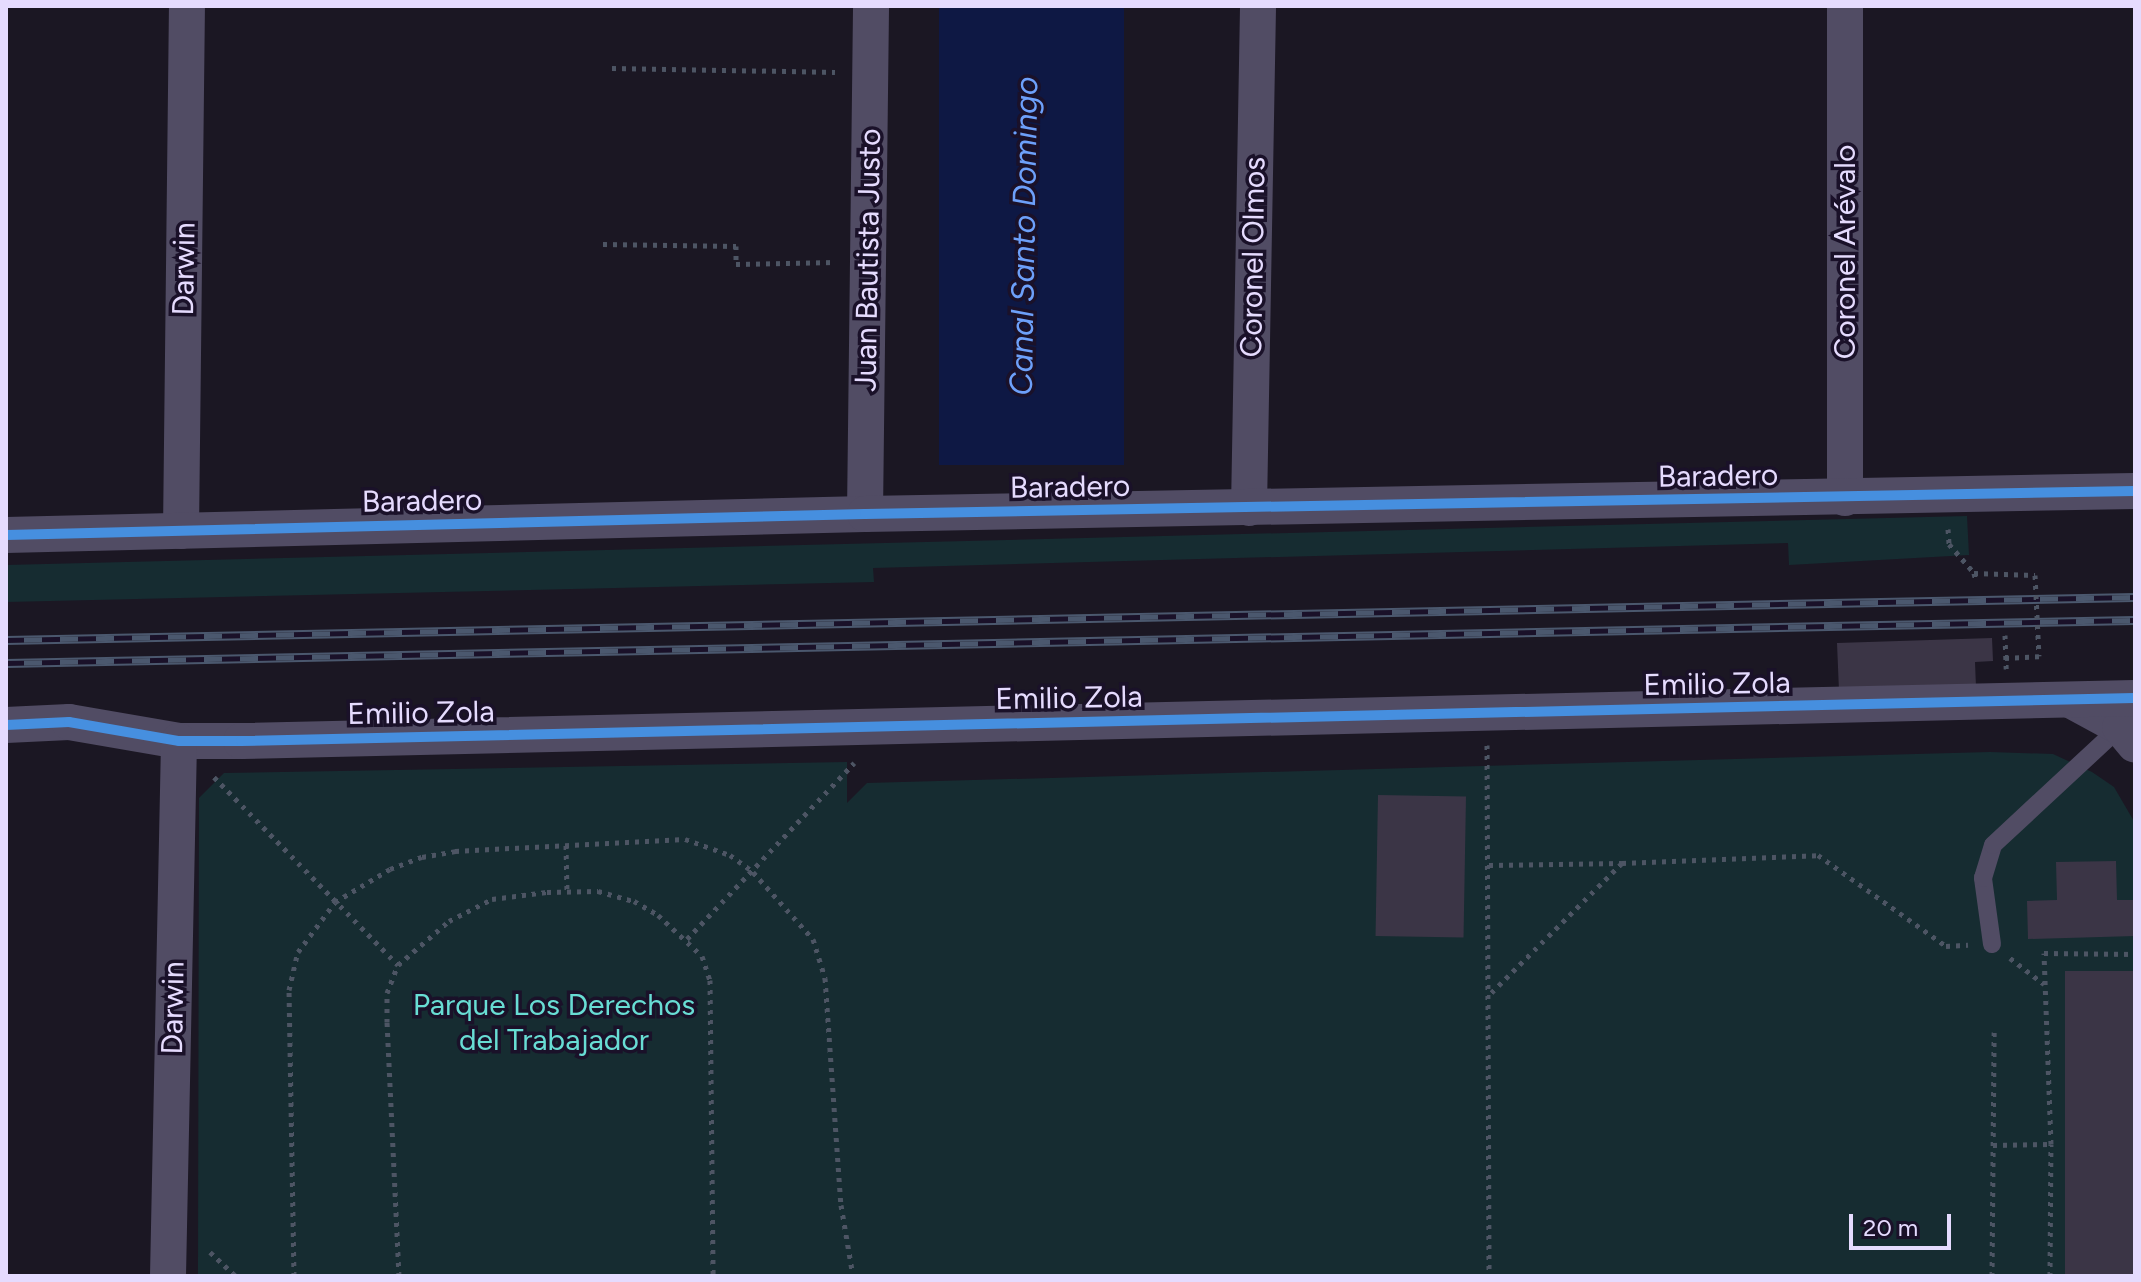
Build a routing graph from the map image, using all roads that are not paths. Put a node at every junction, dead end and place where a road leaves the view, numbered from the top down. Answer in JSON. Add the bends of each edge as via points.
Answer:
{"nodes":[{"id":1,"x":187,"y":6,"type":"edge"},
{"id":2,"x":871,"y":6,"type":"edge"},
{"id":3,"x":1258,"y":6,"type":"edge"},
{"id":4,"x":1845,"y":6,"type":"edge"},
{"id":5,"x":2135,"y":491,"type":"edge"},
{"id":6,"x":1845,"y":498,"type":"junction"},
{"id":7,"x":1249,"y":508,"type":"junction"},
{"id":8,"x":865,"y":514,"type":"junction"},
{"id":9,"x":181,"y":531,"type":"junction"},
{"id":10,"x":6,"y":535,"type":"edge"},
{"id":11,"x":2130,"y":723,"type":"edge"},
{"id":12,"x":6,"y":725,"type":"edge"},
{"id":13,"x":179,"y":741,"type":"junction"},
{"id":14,"x":1992,"y":944,"type":"road end"},
{"id":15,"x":168,"y":1276,"type":"edge"}],
"edges":[{"from":1,"to":9,"type":"street","name":"Darwin"},
{"from":2,"to":8,"type":"street","name":"Juan Bautista Justo"},
{"from":3,"to":7,"type":"street","name":"Coronel Olmos"},
{"from":4,"to":6,"type":"street","name":"Coronel Arévalo"},
{"from":5,"to":6,"type":"street","name":"Baradero"},
{"from":6,"to":7,"type":"street","name":"Baradero"},
{"from":7,"to":8,"type":"street","name":"Baradero"},
{"from":8,"to":9,"type":"street","name":"Baradero"},
{"from":9,"to":10,"type":"street","name":"Baradero"},
{"from":11,"to":13,"type":"street","name":"Emilio Zola","via":[[2072,701]]},
{"from":11,"to":14,"type":"lane","via":[[1993,845],[1983,878]]},
{"from":12,"to":13,"type":"street","name":"Emilio Zola","via":[[69,722]]},
{"from":13,"to":15,"type":"street","name":"Darwin"}]}
